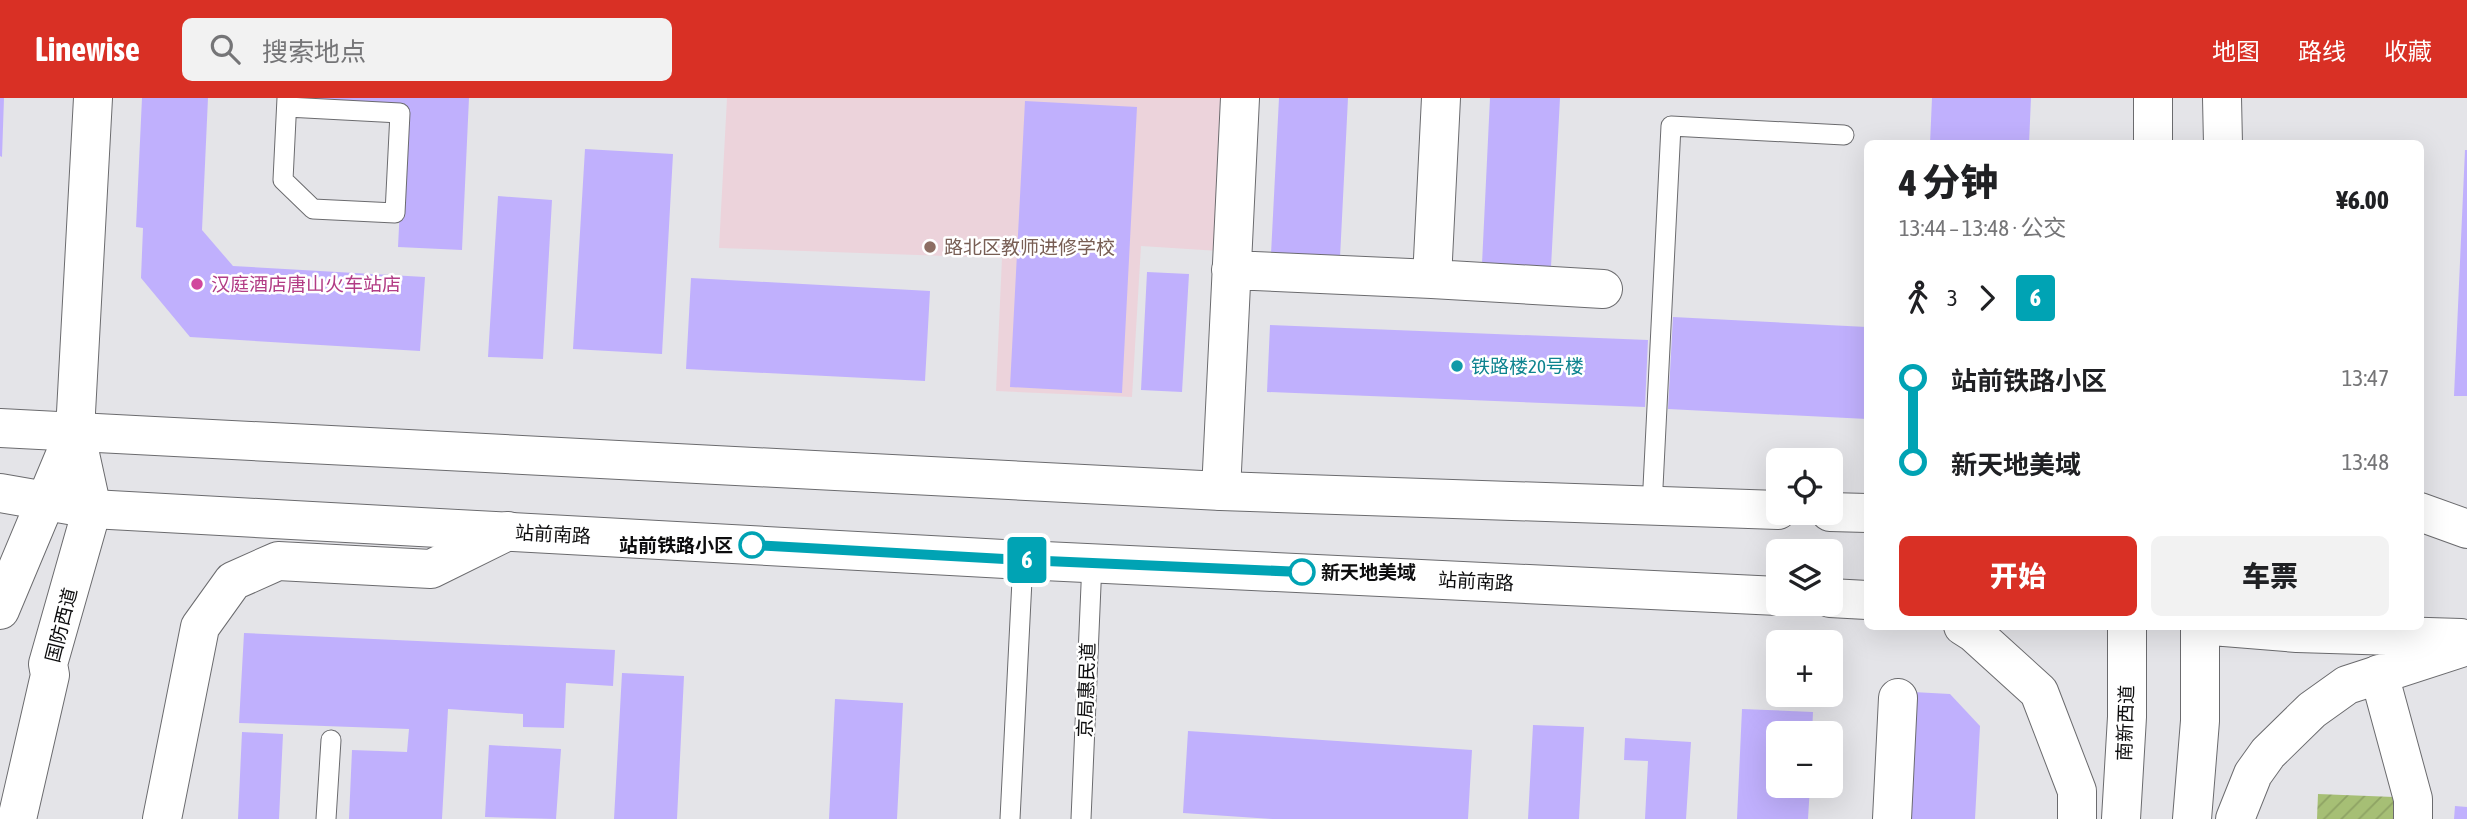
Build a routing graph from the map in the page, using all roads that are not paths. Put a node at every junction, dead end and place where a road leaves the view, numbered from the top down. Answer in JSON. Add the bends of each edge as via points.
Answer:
{"nodes":[{"id":1,"x":93,"y":98,"type":"edge"},
{"id":2,"x":1240,"y":98,"type":"edge"},
{"id":3,"x":1441,"y":98,"type":"edge"},
{"id":4,"x":2153,"y":98,"type":"edge"},
{"id":5,"x":2222,"y":98,"type":"edge"},
{"id":6,"x":287,"y":103,"type":"edge"},
{"id":7,"x":1844,"y":135,"type":"dead end"},
{"id":8,"x":2153,"y":140,"type":"edge"},
{"id":9,"x":2223,"y":140,"type":"edge"},
{"id":10,"x":1231,"y":270,"type":"junction"},
{"id":11,"x":1432,"y":279,"type":"junction"},
{"id":12,"x":1603,"y":289,"type":"dead end"},
{"id":13,"x":0,"y":428,"type":"edge"},
{"id":14,"x":75,"y":431,"type":"junction"},
{"id":15,"x":1221,"y":491,"type":"junction"},
{"id":16,"x":0,"y":493,"type":"edge"},
{"id":17,"x":47,"y":501,"type":"junction"},
{"id":18,"x":1651,"y":507,"type":"junction"},
{"id":19,"x":92,"y":509,"type":"junction"},
{"id":20,"x":1766,"y":510,"type":"edge"},
{"id":21,"x":1843,"y":512,"type":"edge"},
{"id":22,"x":1864,"y":513,"type":"edge"},
{"id":23,"x":2424,"y":513,"type":"edge"},
{"id":24,"x":2467,"y":529,"type":"edge"},
{"id":25,"x":508,"y":531,"type":"junction"},
{"id":26,"x":2424,"y":540,"type":"edge"},
{"id":27,"x":2467,"y":543,"type":"edge"},
{"id":28,"x":1023,"y":560,"type":"junction"},
{"id":29,"x":1092,"y":562,"type":"junction"},
{"id":30,"x":1766,"y":595,"type":"edge"},
{"id":31,"x":1843,"y":599,"type":"edge"},
{"id":32,"x":1864,"y":600,"type":"edge"},
{"id":33,"x":0,"y":610,"type":"edge"},
{"id":34,"x":1969,"y":630,"type":"edge"},
{"id":35,"x":2127,"y":630,"type":"edge"},
{"id":36,"x":2200,"y":630,"type":"edge"},
{"id":37,"x":2261,"y":630,"type":"edge"},
{"id":38,"x":2467,"y":638,"type":"edge"},
{"id":39,"x":2467,"y":646,"type":"edge"},
{"id":40,"x":2379,"y":674,"type":"junction"},
{"id":41,"x":1898,"y":698,"type":"dead end"},
{"id":42,"x":331,"y":740,"type":"dead end"},
{"id":43,"x":17,"y":819,"type":"edge"},
{"id":44,"x":162,"y":819,"type":"edge"},
{"id":45,"x":326,"y":819,"type":"edge"},
{"id":46,"x":1010,"y":819,"type":"edge"},
{"id":47,"x":1081,"y":819,"type":"edge"},
{"id":48,"x":1892,"y":819,"type":"edge"},
{"id":49,"x":2077,"y":819,"type":"edge"},
{"id":50,"x":2121,"y":819,"type":"edge"},
{"id":51,"x":2192,"y":819,"type":"edge"},
{"id":52,"x":2235,"y":819,"type":"edge"},
{"id":53,"x":2413,"y":819,"type":"edge"}],
"edges":[{"from":1,"to":14,"type":"main road","name":"国防西道"},
{"from":2,"to":10,"type":"main road"},
{"from":3,"to":11,"type":"main road"},
{"from":4,"to":8,"type":"main road"},
{"from":5,"to":9,"type":"main road"},
{"from":6,"to":6,"type":"lane","via":[[283,180],[313,209],[395,214],[400,113]]},
{"from":7,"to":18,"type":"lane","via":[[1671,126]]},
{"from":10,"to":11,"type":"main road"},
{"from":10,"to":15,"type":"main road"},
{"from":11,"to":12,"type":"main road"},
{"from":13,"to":14,"type":"main road"},
{"from":14,"to":15,"type":"main road"},
{"from":14,"to":17,"type":"main road","name":"国防西道"},
{"from":14,"to":19,"type":"main road","name":"国防西道"},
{"from":15,"to":18,"type":"main road"},
{"from":16,"to":17,"type":"main road","name":"站前南路"},
{"from":17,"to":19,"type":"main road","name":"站前南路"},
{"from":17,"to":33,"type":"main road","name":"国防西道"},
{"from":18,"to":20,"type":"main road"},
{"from":19,"to":25,"type":"main road","name":"站前南路"},
{"from":19,"to":43,"type":"main road","name":"国防西道","via":[[48,664],[50,675]]},
{"from":21,"to":22,"type":"main road"},
{"from":23,"to":24,"type":"main road"},
{"from":25,"to":28,"type":"main road","name":"站前南路"},
{"from":25,"to":44,"type":"main road","via":[[431,569],[278,561],[233,581],[200,627]]},
{"from":26,"to":27,"type":"main road"},
{"from":28,"to":29,"type":"main road","name":"站前南路"},
{"from":28,"to":46,"type":"lane"},
{"from":29,"to":30,"type":"main road","name":"站前南路"},
{"from":29,"to":47,"type":"lane","name":"京局惠民道"},
{"from":31,"to":32,"type":"main road"},
{"from":34,"to":49,"type":"main road","via":[[2039,692],[2077,790]]},
{"from":35,"to":50,"type":"main road","name":"南新西道"},
{"from":36,"to":51,"type":"main road","via":[[2200,721]]},
{"from":37,"to":38,"type":"main road"},
{"from":39,"to":40,"type":"main road"},
{"from":40,"to":52,"type":"main road","via":[[2347,685],[2312,710],[2268,753],[2253,774]]},
{"from":40,"to":53,"type":"main road","via":[[2413,799]]},
{"from":41,"to":48,"type":"main road"},
{"from":42,"to":45,"type":"lane"}]}
